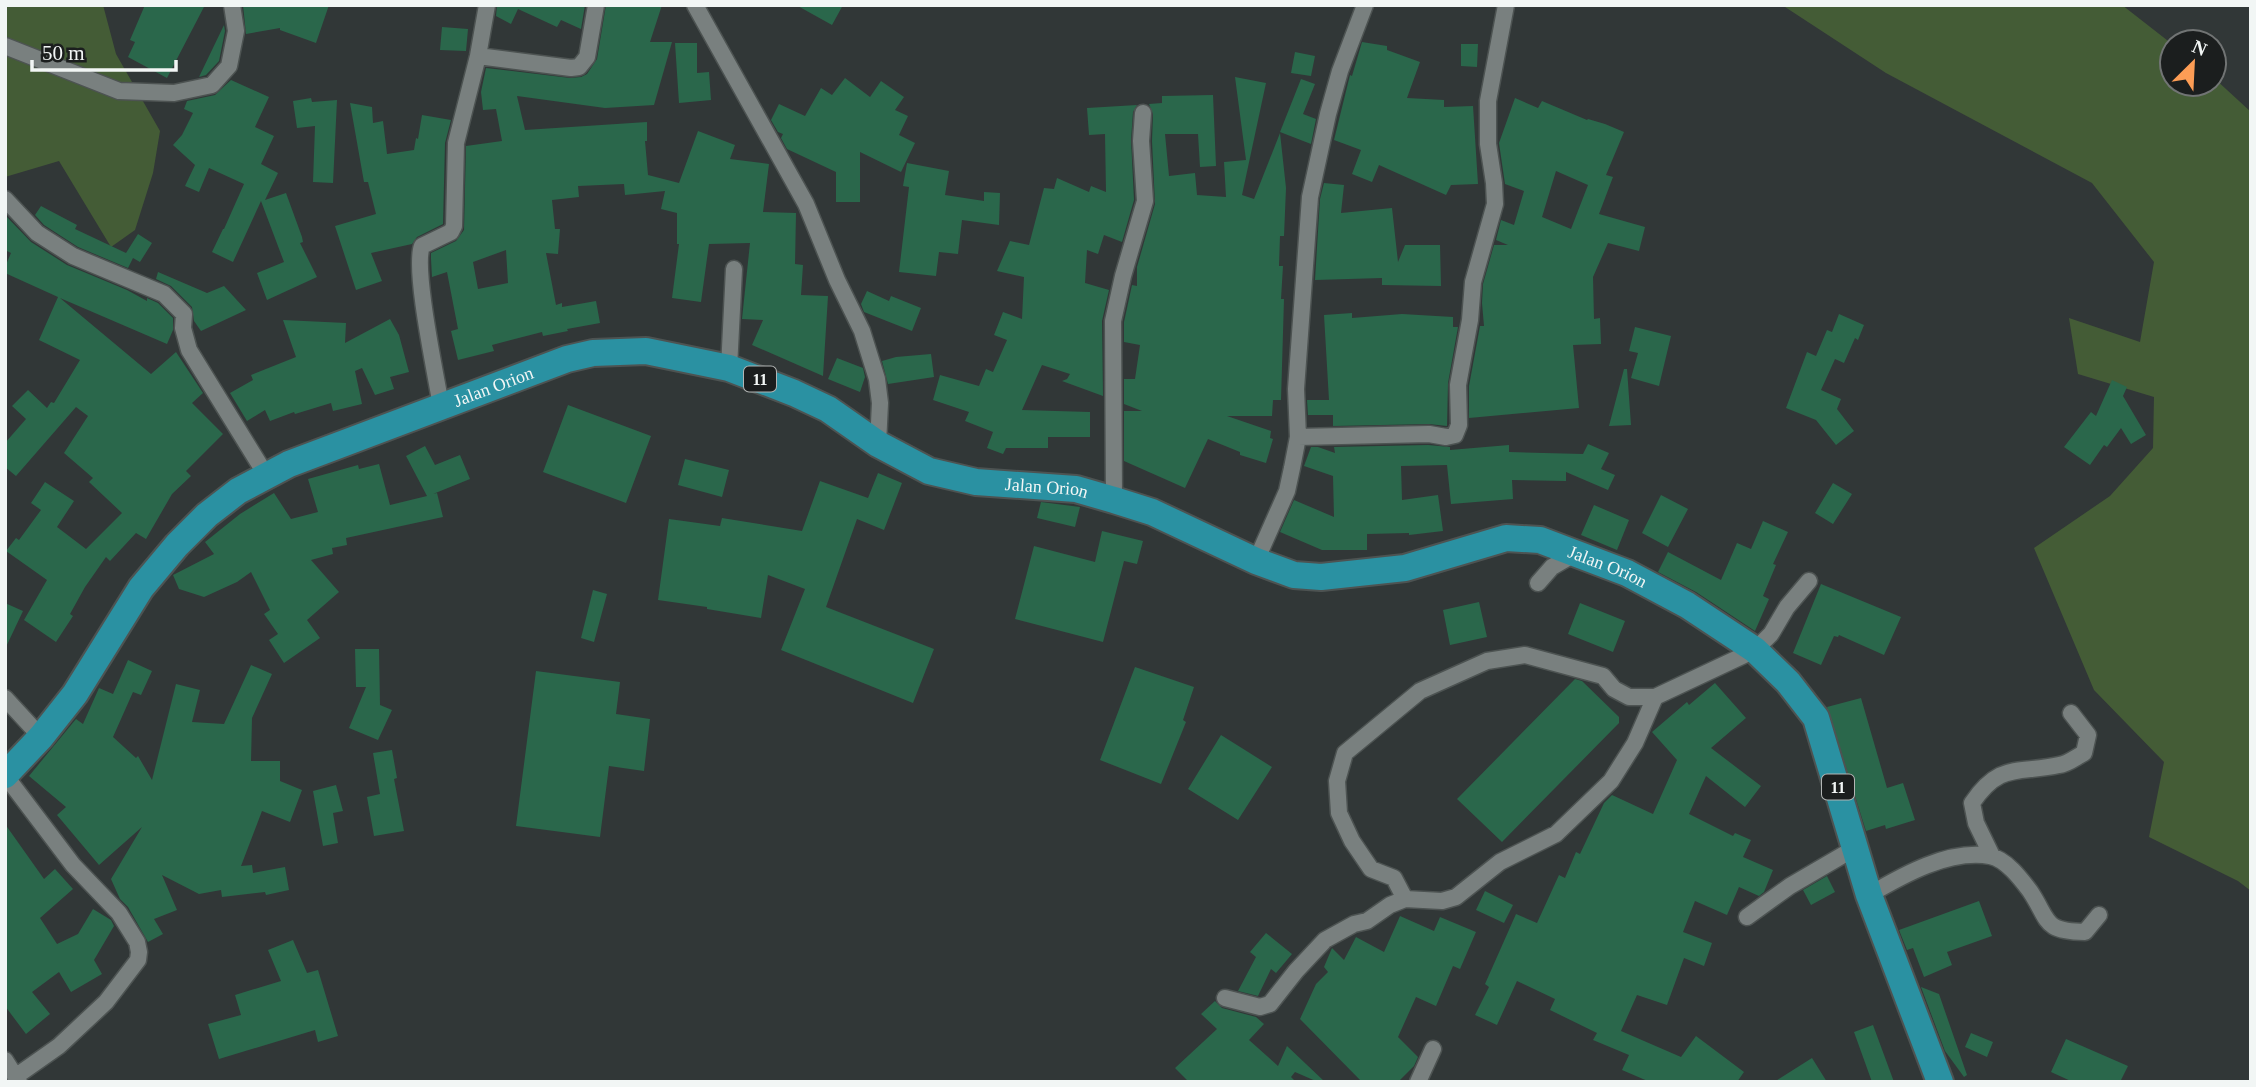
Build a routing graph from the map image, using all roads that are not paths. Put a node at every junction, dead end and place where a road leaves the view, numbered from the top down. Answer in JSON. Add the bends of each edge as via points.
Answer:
{"nodes":[{"id":1,"x":232,"y":5,"type":"edge"},
{"id":2,"x":487,"y":5,"type":"edge"},
{"id":3,"x":596,"y":5,"type":"edge"},
{"id":4,"x":695,"y":5,"type":"edge"},
{"id":5,"x":1364,"y":5,"type":"edge"},
{"id":6,"x":1506,"y":5,"type":"edge"},
{"id":7,"x":5,"y":46,"type":"edge"},
{"id":8,"x":478,"y":56,"type":"junction"},
{"id":9,"x":1143,"y":113,"type":"dead end"},
{"id":10,"x":5,"y":199,"type":"edge"},
{"id":11,"x":734,"y":269,"type":"dead end"},
{"id":12,"x":729,"y":368,"type":"junction"},
{"id":13,"x":441,"y":406,"type":"junction"},
{"id":14,"x":1298,"y":437,"type":"junction"},
{"id":15,"x":878,"y":444,"type":"junction"},
{"id":16,"x":265,"y":475,"type":"junction"},
{"id":17,"x":1114,"y":500,"type":"junction"},
{"id":18,"x":1576,"y":553,"type":"junction"},
{"id":19,"x":1256,"y":561,"type":"junction"},
{"id":20,"x":1809,"y":581,"type":"dead end"},
{"id":21,"x":1538,"y":583,"type":"dead end"},
{"id":22,"x":1755,"y":650,"type":"junction"},
{"id":23,"x":1655,"y":697,"type":"junction"},
{"id":24,"x":5,"y":698,"type":"edge"},
{"id":25,"x":2071,"y":713,"type":"dead end"},
{"id":26,"x":41,"y":737,"type":"junction"},
{"id":27,"x":5,"y":775,"type":"edge"},
{"id":28,"x":1855,"y":848,"type":"junction"},
{"id":29,"x":1992,"y":856,"type":"junction"},
{"id":30,"x":1869,"y":895,"type":"junction"},
{"id":31,"x":1405,"y":899,"type":"junction"},
{"id":32,"x":2099,"y":915,"type":"dead end"},
{"id":33,"x":1747,"y":917,"type":"dead end"},
{"id":34,"x":1225,"y":998,"type":"dead end"},
{"id":35,"x":1433,"y":1048,"type":"dead end"},
{"id":36,"x":5,"y":1060,"type":"edge"},
{"id":37,"x":17,"y":1079,"type":"edge"},
{"id":38,"x":1418,"y":1082,"type":"edge"},
{"id":39,"x":1940,"y":1082,"type":"edge"}],
"edges":[{"from":1,"to":7,"type":"street","via":[[236,31],[229,65],[212,85],[174,93],[119,91]]},
{"from":2,"to":8,"type":"street"},
{"from":3,"to":8,"type":"street","via":[[587,57],[579,67]]},
{"from":4,"to":15,"type":"street","via":[[806,204],[862,331],[877,379]]},
{"from":5,"to":14,"type":"street","via":[[1340,71],[1310,197],[1296,388]]},
{"from":6,"to":14,"type":"street","via":[[1488,102],[1495,204],[1473,282],[1455,435]]},
{"from":8,"to":13,"type":"street","via":[[456,143],[454,226],[420,250]]},
{"from":9,"to":17,"type":"street","via":[[1145,201],[1113,321]]},
{"from":10,"to":16,"type":"street","via":[[37,233],[73,256],[164,294],[177,306],[184,314],[189,350]]},
{"from":11,"to":12,"type":"street"},
{"from":12,"to":13,"type":"highway","name":"Jalan Orion","number":"11","via":[[646,351],[593,353]]},
{"from":12,"to":15,"type":"highway","name":"Jalan Orion","number":"11","via":[[828,409]]},
{"from":13,"to":16,"type":"highway","name":"Jalan Orion","number":"11"},
{"from":14,"to":19,"type":"street","via":[[1287,491]]},
{"from":15,"to":17,"type":"highway","name":"Jalan Orion","number":"11","via":[[929,471],[976,482],[1076,489]]},
{"from":16,"to":26,"type":"highway","name":"Jalan Orion","number":"11","via":[[237,491],[177,545],[141,588],[75,694]]},
{"from":17,"to":19,"type":"highway","name":"Jalan Orion","number":"11","via":[[1152,512]]},
{"from":18,"to":19,"type":"highway","name":"Jalan Orion","number":"11","via":[[1540,540],[1506,538],[1405,568],[1321,577],[1294,575]]},
{"from":18,"to":21,"type":"street","via":[[1552,567]]},
{"from":18,"to":22,"type":"highway","name":"Jalan Orion","number":"11","via":[[1628,573]]},
{"from":20,"to":22,"type":"street"},
{"from":22,"to":23,"type":"street"},
{"from":22,"to":28,"type":"highway","name":"Jalan Orion","number":"11","via":[[1816,718]]},
{"from":23,"to":31,"type":"street","via":[[1635,743],[1611,781],[1556,834],[1500,862],[1457,897]]},
{"from":23,"to":31,"type":"street","via":[[1629,697],[1603,676],[1525,655],[1487,661],[1420,691],[1345,753],[1337,781],[1339,813],[1352,841],[1371,869],[1394,878]]},
{"from":24,"to":26,"type":"street"},
{"from":25,"to":29,"type":"street","via":[[2088,735],[2084,753],[2062,765],[2003,773],[1984,786],[1972,803]]},
{"from":26,"to":27,"type":"highway","name":"Jalan Orion","number":"11"},
{"from":27,"to":37,"type":"street","via":[[73,865],[119,913],[139,952],[138,960],[106,1002]]},
{"from":28,"to":30,"type":"highway","name":"Jalan Orion","number":"11"},
{"from":28,"to":33,"type":"street"},
{"from":29,"to":30,"type":"street","via":[[1959,856],[1912,870]]},
{"from":29,"to":32,"type":"street","via":[[2014,871],[2049,924],[2063,932],[2085,932]]},
{"from":30,"to":39,"type":"highway","name":"Jalan Orion","number":"11"},
{"from":31,"to":34,"type":"street","via":[[1325,940],[1270,1004],[1259,1007]]},
{"from":35,"to":38,"type":"street"},
{"from":36,"to":37,"type":"street"}]}
